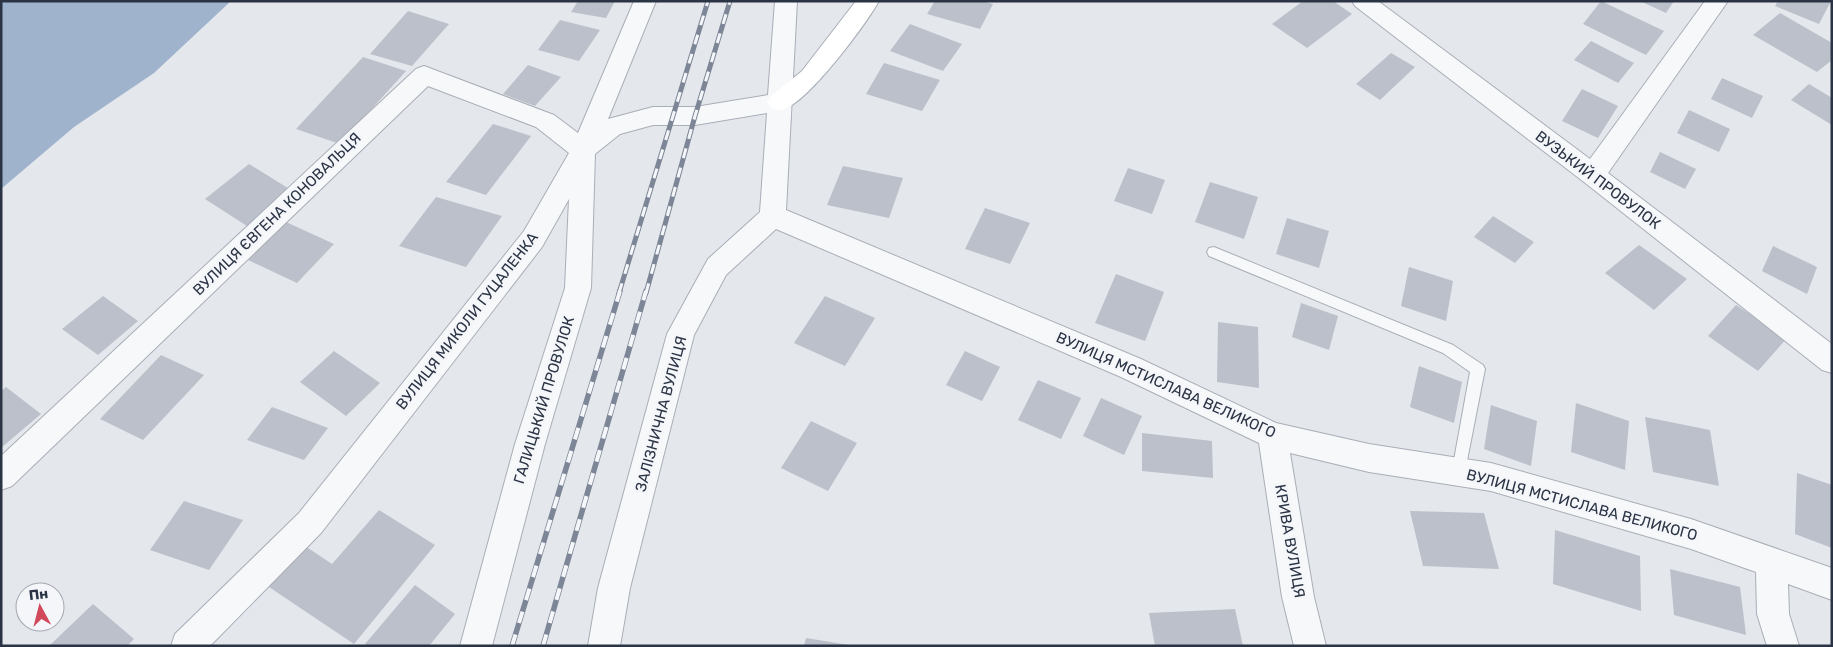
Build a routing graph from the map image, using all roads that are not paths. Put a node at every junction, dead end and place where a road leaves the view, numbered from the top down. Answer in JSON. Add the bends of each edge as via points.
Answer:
{"nodes":[{"id":1,"x":645,"y":1,"type":"edge"},
{"id":2,"x":786,"y":1,"type":"edge"},
{"id":3,"x":868,"y":1,"type":"edge"},
{"id":4,"x":1363,"y":1,"type":"edge"},
{"id":5,"x":1717,"y":1,"type":"edge"},
{"id":6,"x":779,"y":102,"type":"junction"},
{"id":7,"x":583,"y":150,"type":"junction"},
{"id":8,"x":1593,"y":175,"type":"junction"},
{"id":9,"x":773,"y":216,"type":"junction"},
{"id":10,"x":1214,"y":252,"type":"dead end"},
{"id":11,"x":1832,"y":360,"type":"edge"},
{"id":12,"x":1272,"y":436,"type":"junction"},
{"id":13,"x":1459,"y":471,"type":"junction"},
{"id":14,"x":1,"y":476,"type":"edge"},
{"id":15,"x":1771,"y":563,"type":"junction"},
{"id":16,"x":1832,"y":584,"type":"edge"},
{"id":17,"x":187,"y":646,"type":"edge"},
{"id":18,"x":476,"y":646,"type":"edge"},
{"id":19,"x":604,"y":646,"type":"edge"},
{"id":20,"x":1310,"y":646,"type":"edge"},
{"id":21,"x":1783,"y":646,"type":"edge"}],
"edges":[{"from":1,"to":7,"type":"street"},
{"from":2,"to":6,"type":"street"},
{"from":3,"to":6,"type":"street","name":"ВУЛИЦЯ МИКОЛИ ГУЦАЛЕНКА","via":[[810,77]]},
{"from":4,"to":8,"type":"street","name":"ВУЗЬКИЙ ПРОВУЛОК"},
{"from":5,"to":8,"type":"street"},
{"from":6,"to":7,"type":"street","name":"ВУЛИЦЯ МИКОЛИ ГУЦАЛЕНКА","via":[[695,116],[652,116],[612,126]]},
{"from":6,"to":9,"type":"street"},
{"from":7,"to":14,"type":"street","name":"ВУЛИЦЯ ЄВГЕНА КОНОВАЛЬЦЯ","via":[[545,121],[424,74]]},
{"from":7,"to":17,"type":"street","name":"ВУЛИЦЯ МИКОЛИ ГУЦАЛЕНКА","via":[[533,239],[310,523]]},
{"from":7,"to":18,"type":"street","name":"ГАЛИЦЬКИЙ ПРОВУЛОК","via":[[578,288],[530,444]]},
{"from":8,"to":11,"type":"street","name":"ВУЗЬКИЙ ПРОВУЛОК"},
{"from":9,"to":12,"type":"street","name":"ВУЛИЦЯ МСТИСЛАВА ВЕЛИКОГО","via":[[1131,368]]},
{"from":9,"to":19,"type":"street","name":"ЗАЛІЗНИЧНА ВУЛИЦЯ","via":[[717,267],[681,334],[614,588]]},
{"from":10,"to":13,"type":"lane","via":[[1448,349],[1478,369]]},
{"from":12,"to":13,"type":"street","name":"ВУЛИЦЯ МСТИСЛАВА ВЕЛИКОГО","via":[[1369,458]]},
{"from":12,"to":20,"type":"street","name":"КРИВА ВУЛИЦЯ","via":[[1298,597]]},
{"from":13,"to":15,"type":"street","name":"ВУЛИЦЯ МСТИСЛАВА ВЕЛИКОГО","via":[[1491,477],[1691,534]]},
{"from":15,"to":16,"type":"street","name":"ВУЛИЦЯ МСТИСЛАВА ВЕЛИКОГО"},
{"from":15,"to":21,"type":"street","via":[[1773,614]]}]}
